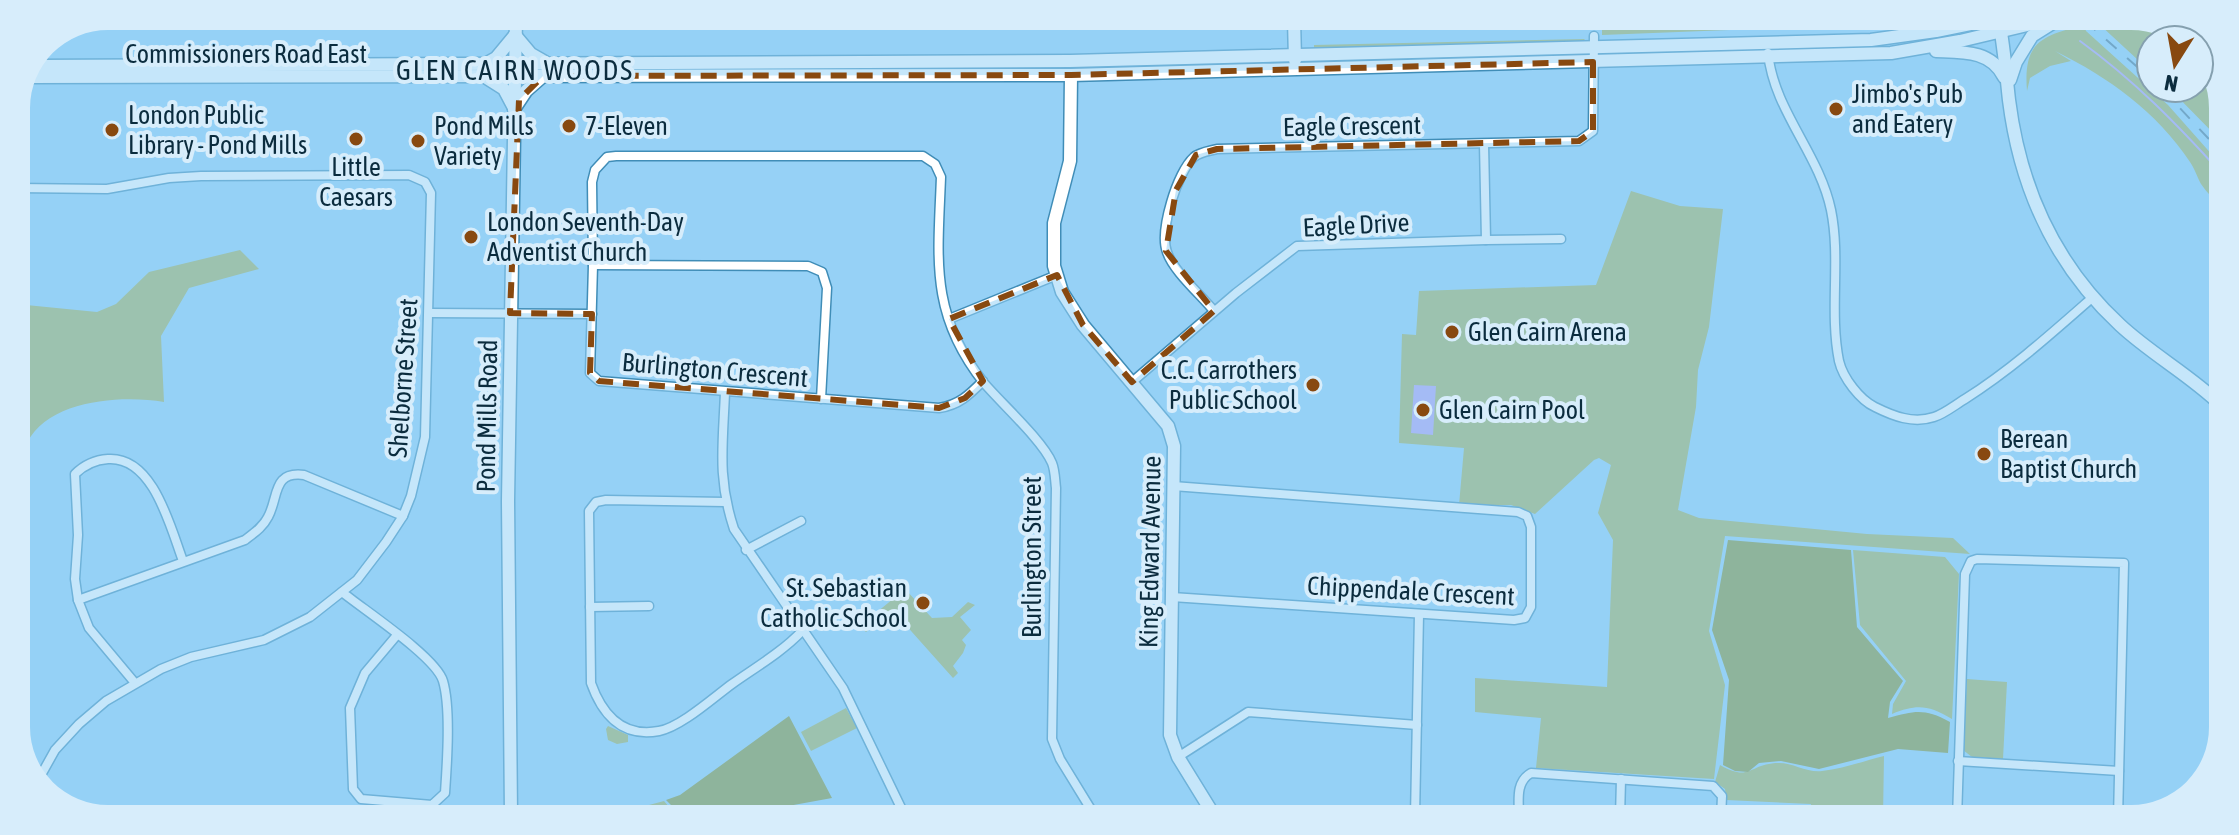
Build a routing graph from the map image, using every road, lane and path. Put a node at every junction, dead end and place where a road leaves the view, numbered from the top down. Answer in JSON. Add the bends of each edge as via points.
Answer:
{"nodes":[{"id":1,"x":515,"y":30,"type":"edge"},
{"id":2,"x":1294,"y":30,"type":"edge"},
{"id":3,"x":1938,"y":30,"type":"edge"},
{"id":4,"x":1986,"y":30,"type":"edge"},
{"id":5,"x":2001,"y":30,"type":"edge"},
{"id":6,"x":2042,"y":30,"type":"edge"},
{"id":7,"x":515,"y":35,"type":"junction"},
{"id":8,"x":1594,"y":42,"type":"junction"},
{"id":9,"x":1767,"y":43,"type":"junction"},
{"id":10,"x":1912,"y":51,"type":"junction"},
{"id":11,"x":1768,"y":57,"type":"junction"},
{"id":12,"x":1070,"y":61,"type":"junction"},
{"id":13,"x":1295,"y":62,"type":"junction"},
{"id":14,"x":1593,"y":62,"type":"junction"},
{"id":15,"x":487,"y":63,"type":"junction"},
{"id":16,"x":551,"y":64,"type":"junction"},
{"id":17,"x":42,"y":66,"type":"edge"},
{"id":18,"x":515,"y":69,"type":"junction"},
{"id":19,"x":475,"y":75,"type":"junction"},
{"id":20,"x":1071,"y":75,"type":"junction"},
{"id":21,"x":543,"y":76,"type":"junction"},
{"id":22,"x":37,"y":77,"type":"edge"},
{"id":23,"x":2008,"y":87,"type":"junction"},
{"id":24,"x":514,"y":109,"type":"junction"},
{"id":25,"x":1484,"y":144,"type":"junction"},
{"id":26,"x":923,"y":156,"type":"joint"},
{"id":27,"x":30,"y":188,"type":"edge"},
{"id":28,"x":1561,"y":239,"type":"dead end"},
{"id":29,"x":1486,"y":240,"type":"junction"},
{"id":30,"x":593,"y":265,"type":"junction"},
{"id":31,"x":1057,"y":275,"type":"junction"},
{"id":32,"x":2093,"y":297,"type":"junction"},
{"id":33,"x":1214,"y":311,"type":"junction"},
{"id":34,"x":429,"y":313,"type":"junction"},
{"id":35,"x":510,"y":313,"type":"junction"},
{"id":36,"x":592,"y":314,"type":"junction"},
{"id":37,"x":949,"y":319,"type":"junction"},
{"id":38,"x":983,"y":381,"type":"junction"},
{"id":39,"x":1132,"y":382,"type":"junction"},
{"id":40,"x":725,"y":392,"type":"junction"},
{"id":41,"x":2209,"y":396,"type":"edge"},
{"id":42,"x":821,"y":399,"type":"junction"},
{"id":43,"x":1173,"y":486,"type":"junction"},
{"id":44,"x":725,"y":502,"type":"junction"},
{"id":45,"x":403,"y":516,"type":"junction"},
{"id":46,"x":801,"y":521,"type":"dead end"},
{"id":47,"x":746,"y":550,"type":"junction"},
{"id":48,"x":183,"y":561,"type":"junction"},
{"id":49,"x":342,"y":592,"type":"junction"},
{"id":50,"x":1172,"y":597,"type":"junction"},
{"id":51,"x":78,"y":600,"type":"junction"},
{"id":52,"x":649,"y":606,"type":"dead end"},
{"id":53,"x":590,"y":607,"type":"junction"},
{"id":54,"x":1419,"y":614,"type":"junction"},
{"id":55,"x":802,"y":631,"type":"junction"},
{"id":56,"x":397,"y":635,"type":"junction"},
{"id":57,"x":135,"y":683,"type":"junction"},
{"id":58,"x":1417,"y":725,"type":"junction"},
{"id":59,"x":1178,"y":757,"type":"junction"},
{"id":60,"x":1958,"y":761,"type":"junction"},
{"id":61,"x":43,"y":771,"type":"edge"},
{"id":62,"x":2119,"y":771,"type":"junction"},
{"id":63,"x":1621,"y":779,"type":"junction"},
{"id":64,"x":511,"y":805,"type":"edge"},
{"id":65,"x":900,"y":805,"type":"edge"},
{"id":66,"x":1088,"y":805,"type":"edge"},
{"id":67,"x":1208,"y":805,"type":"edge"},
{"id":68,"x":1415,"y":805,"type":"edge"},
{"id":69,"x":1519,"y":805,"type":"edge"},
{"id":70,"x":1620,"y":805,"type":"edge"},
{"id":71,"x":1722,"y":805,"type":"edge"},
{"id":72,"x":1957,"y":805,"type":"edge"},
{"id":73,"x":2118,"y":805,"type":"edge"}],
"edges":[{"from":1,"to":7,"type":"main road","name":"Pond Mills Road"},
{"from":2,"to":13,"type":"main road"},
{"from":3,"to":9,"type":"main road","name":"Commissioners Road East","via":[[1896,38]]},
{"from":4,"to":10,"type":"main road","name":"Commissioners Road East"},
{"from":5,"to":23,"type":"main road"},
{"from":6,"to":23,"type":"main road","via":[[2016,62]]},
{"from":7,"to":15,"type":"main road"},
{"from":7,"to":16,"type":"main road","via":[[531,54]]},
{"from":7,"to":18,"type":"main road","name":"Pond Mills Road"},
{"from":8,"to":9,"type":"main road","name":"Commissioners Road East"},
{"from":8,"to":13,"type":"main road","name":"Commissioners Road East"},
{"from":8,"to":14,"type":"street","name":"Eagle Crescent"},
{"from":9,"to":11,"type":"street"},
{"from":10,"to":11,"type":"main road","name":"Commissioners Road East"},
{"from":10,"to":23,"type":"main road","via":[[1969,52],[1987,58]]},
{"from":11,"to":14,"type":"main road","name":"Commissioners Road East"},
{"from":11,"to":32,"type":"street","via":[[1786,114],[1820,176],[1831,210],[1840,365],[1869,404],[1904,419],[1933,418],[2020,360]]},
{"from":12,"to":13,"type":"main road","name":"Commissioners Road East"},
{"from":12,"to":16,"type":"main road","name":"Commissioners Road East"},
{"from":12,"to":20,"type":"street"},
{"from":13,"to":14,"type":"main road","name":"Commissioners Road East"},
{"from":13,"to":20,"type":"main road","name":"Commissioners Road East"},
{"from":14,"to":25,"type":"street","name":"Eagle Crescent","via":[[1593,131],[1585,139]]},
{"from":15,"to":17,"type":"main road","name":"Commissioners Road East"},
{"from":15,"to":18,"type":"main road","name":"Commissioners Road East"},
{"from":16,"to":18,"type":"main road","name":"Commissioners Road East"},
{"from":18,"to":19,"type":"main road","name":"Commissioners Road East"},
{"from":18,"to":21,"type":"main road","name":"Commissioners Road East"},
{"from":18,"to":24,"type":"main road","name":"Pond Mills Road"},
{"from":19,"to":22,"type":"main road","name":"Commissioners Road East"},
{"from":19,"to":24,"type":"main road","via":[[504,89]]},
{"from":20,"to":21,"type":"main road","name":"Commissioners Road East"},
{"from":20,"to":31,"type":"main road","name":"King Edward Avenue","via":[[1070,161],[1054,223]]},
{"from":21,"to":24,"type":"main road"},
{"from":23,"to":32,"type":"main road","via":[[2022,167],[2037,210],[2063,259]]},
{"from":24,"to":35,"type":"main road","name":"Pond Mills Road"},
{"from":25,"to":29,"type":"street"},
{"from":25,"to":33,"type":"street","name":"Eagle Crescent","via":[[1217,149],[1196,155],[1176,190],[1165,230],[1166,251]]},
{"from":26,"to":30,"type":"street","name":"Burlington Crescent","via":[[607,157],[592,182]]},
{"from":26,"to":37,"type":"street","name":"Burlington Street","via":[[941,177],[937,267]]},
{"from":27,"to":34,"type":"street","name":"Shelborne Street","via":[[107,189],[201,176],[409,175],[425,182],[431,193]]},
{"from":28,"to":29,"type":"street","name":"Eagle Drive"},
{"from":29,"to":33,"type":"street","name":"Eagle Drive","via":[[1297,246]]},
{"from":30,"to":36,"type":"street","name":"Burlington Crescent"},
{"from":30,"to":42,"type":"street","via":[[808,266],[822,272],[827,288]]},
{"from":31,"to":37,"type":"street"},
{"from":31,"to":39,"type":"main road","name":"King Edward Avenue","via":[[1083,325]]},
{"from":32,"to":41,"type":"main road"},
{"from":33,"to":39,"type":"street","name":"Eagle Drive"},
{"from":34,"to":35,"type":"street"},
{"from":34,"to":45,"type":"street","name":"Shelborne Street","via":[[425,437]]},
{"from":35,"to":36,"type":"street"},
{"from":35,"to":64,"type":"main road","name":"Pond Mills Road"},
{"from":36,"to":40,"type":"street","name":"Burlington Crescent","via":[[590,373],[599,381]]},
{"from":37,"to":38,"type":"street","name":"Burlington Street","via":[[960,348]]},
{"from":38,"to":42,"type":"street","name":"Burlington Crescent","via":[[954,406],[939,408]]},
{"from":38,"to":66,"type":"street","name":"Burlington Street","via":[[1052,464],[1052,739]]},
{"from":39,"to":43,"type":"main road","name":"King Edward Avenue","via":[[1168,426],[1174,446]]},
{"from":40,"to":42,"type":"street","name":"Burlington Crescent"},
{"from":40,"to":44,"type":"street"},
{"from":43,"to":50,"type":"main road","name":"King Edward Avenue"},
{"from":43,"to":54,"type":"street","name":"Chippendale Crescent","via":[[1527,516],[1531,607],[1525,618]]},
{"from":44,"to":47,"type":"street"},
{"from":44,"to":53,"type":"street","via":[[596,502],[589,511],[588,528]]},
{"from":45,"to":48,"type":"street","via":[[292,473],[276,491],[260,528],[245,540]]},
{"from":45,"to":49,"type":"street","name":"Shelborne Street","via":[[357,580]]},
{"from":46,"to":47,"type":"street"},
{"from":47,"to":55,"type":"street"},
{"from":48,"to":51,"type":"street"},
{"from":48,"to":51,"type":"street","via":[[140,469],[124,459],[84,465],[75,474]]},
{"from":49,"to":56,"type":"street"},
{"from":49,"to":57,"type":"street","name":"Shelborne Street","via":[[310,617],[264,640],[191,657]]},
{"from":50,"to":54,"type":"street","name":"Chippendale Crescent"},
{"from":50,"to":59,"type":"main road","name":"King Edward Avenue","via":[[1170,735]]},
{"from":51,"to":57,"type":"street","via":[[89,628]]},
{"from":52,"to":53,"type":"street"},
{"from":53,"to":55,"type":"street","via":[[591,683],[611,720],[635,731],[661,731],[686,717]]},
{"from":54,"to":58,"type":"street"},
{"from":55,"to":65,"type":"street","via":[[843,688]]},
{"from":56,"to":56,"type":"street","via":[[431,662],[443,680],[445,793],[432,805],[361,799],[353,789],[350,708],[365,673]]},
{"from":57,"to":61,"type":"street","name":"Shelborne Street","via":[[79,724]]},
{"from":58,"to":59,"type":"street","via":[[1248,712]]},
{"from":58,"to":68,"type":"street"},
{"from":59,"to":67,"type":"main road","name":"King Edward Avenue"},
{"from":60,"to":62,"type":"street"},
{"from":60,"to":62,"type":"street","via":[[1965,574],[1971,561],[2124,563]]},
{"from":60,"to":72,"type":"street"},
{"from":62,"to":73,"type":"street"},
{"from":63,"to":69,"type":"street","via":[[1531,773],[1523,777]]},
{"from":63,"to":70,"type":"street"},
{"from":63,"to":71,"type":"street","via":[[1713,786],[1722,796]]}]}
